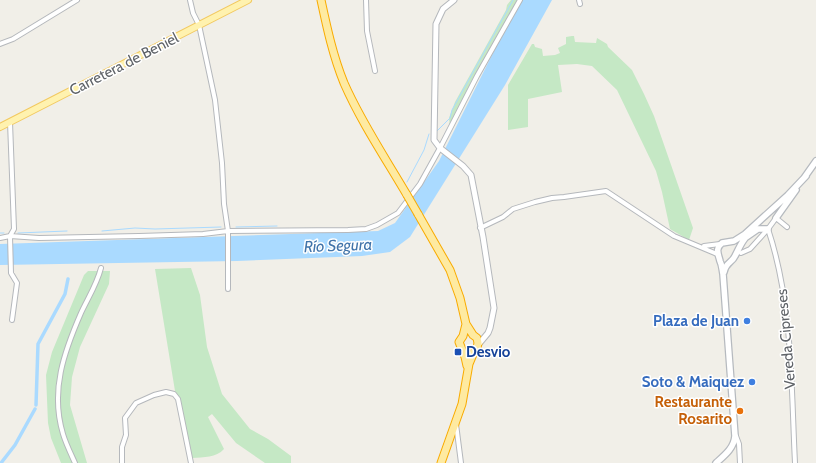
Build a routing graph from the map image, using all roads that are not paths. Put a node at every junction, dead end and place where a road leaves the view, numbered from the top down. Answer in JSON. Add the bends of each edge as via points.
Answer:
{"nodes":[{"id":1,"x":77,"y":0,"type":"edge"},
{"id":2,"x":190,"y":0,"type":"edge"},
{"id":3,"x":248,"y":0,"type":"edge"},
{"id":4,"x":322,"y":0,"type":"edge"},
{"id":5,"x":366,"y":0,"type":"edge"},
{"id":6,"x":454,"y":0,"type":"edge"},
{"id":7,"x":520,"y":0,"type":"edge"},
{"id":8,"x":199,"y":25,"type":"junction"},
{"id":9,"x":0,"y":44,"type":"edge"},
{"id":10,"x":375,"y":71,"type":"dead end"},
{"id":11,"x":10,"y":122,"type":"junction"},
{"id":12,"x":0,"y":127,"type":"edge"},
{"id":13,"x":440,"y":148,"type":"junction"},
{"id":14,"x":816,"y":161,"type":"edge"},
{"id":15,"x":806,"y":176,"type":"junction"},
{"id":16,"x":796,"y":190,"type":"junction"},
{"id":17,"x":776,"y":218,"type":"junction"},
{"id":18,"x":762,"y":222,"type":"junction"},
{"id":19,"x":787,"y":227,"type":"dead end"},
{"id":20,"x":480,"y":228,"type":"junction"},
{"id":21,"x":768,"y":229,"type":"junction"},
{"id":22,"x":749,"y":230,"type":"junction"},
{"id":23,"x":228,"y":231,"type":"junction"},
{"id":24,"x":10,"y":236,"type":"junction"},
{"id":25,"x":0,"y":238,"type":"edge"},
{"id":26,"x":745,"y":238,"type":"junction"},
{"id":27,"x":729,"y":242,"type":"junction"},
{"id":28,"x":692,"y":244,"type":"junction"},
{"id":29,"x":720,"y":244,"type":"junction"},
{"id":30,"x":739,"y":253,"type":"junction"},
{"id":31,"x":718,"y":256,"type":"junction"},
{"id":32,"x":729,"y":261,"type":"junction"},
{"id":33,"x":101,"y":268,"type":"dead end"},
{"id":34,"x":723,"y":274,"type":"junction"},
{"id":35,"x":228,"y":289,"type":"dead end"},
{"id":36,"x":12,"y":320,"type":"dead end"},
{"id":37,"x":466,"y":324,"type":"junction"},
{"id":38,"x":474,"y":335,"type":"junction"},
{"id":39,"x":463,"y":336,"type":"junction"},
{"id":40,"x":486,"y":336,"type":"junction"},
{"id":41,"x":478,"y":345,"type":"junction"},
{"id":42,"x":462,"y":350,"type":"junction"},
{"id":43,"x":474,"y":352,"type":"junction"},
{"id":44,"x":467,"y":375,"type":"junction"},
{"id":45,"x":456,"y":421,"type":"junction"},
{"id":46,"x":736,"y":436,"type":"junction"},
{"id":47,"x":74,"y":463,"type":"edge"},
{"id":48,"x":122,"y":463,"type":"edge"},
{"id":49,"x":191,"y":463,"type":"edge"},
{"id":50,"x":441,"y":463,"type":"edge"},
{"id":51,"x":461,"y":463,"type":"edge"},
{"id":52,"x":716,"y":463,"type":"edge"},
{"id":53,"x":740,"y":463,"type":"edge"},
{"id":54,"x":795,"y":463,"type":"edge"}],
"edges":[{"from":1,"to":9,"type":"street","via":[[13,39]]},
{"from":2,"to":8,"type":"street"},
{"from":3,"to":8,"type":"main road","name":"Carretera de Beniel"},
{"from":4,"to":37,"type":"highway","bridge":true,"via":[[335,60],[344,83],[450,270]]},
{"from":5,"to":10,"type":"street"},
{"from":6,"to":13,"type":"street","via":[[442,9],[436,24],[433,135]]},
{"from":7,"to":13,"type":"street"},
{"from":8,"to":11,"type":"main road","name":"Carretera de Beniel"},
{"from":8,"to":23,"type":"street","via":[[215,100]]},
{"from":11,"to":12,"type":"main road","name":"Carretera de Beniel"},
{"from":11,"to":24,"type":"street","via":[[14,229]]},
{"from":13,"to":20,"type":"street","via":[[471,175]]},
{"from":13,"to":23,"type":"street","via":[[420,184],[398,213],[378,225],[348,230]]},
{"from":14,"to":15,"type":"main road"},
{"from":15,"to":16,"type":"main road"},
{"from":15,"to":22,"type":"main road"},
{"from":16,"to":17,"type":"main road"},
{"from":16,"to":18,"type":"main road"},
{"from":17,"to":19,"type":"street"},
{"from":17,"to":21,"type":"street"},
{"from":18,"to":21,"type":"main road"},
{"from":18,"to":22,"type":"main road"},
{"from":18,"to":26,"type":"main road"},
{"from":20,"to":28,"type":"street","via":[[513,209],[535,202],[606,191],[674,236]]},
{"from":20,"to":40,"type":"street","via":[[494,308]]},
{"from":21,"to":26,"type":"main road","via":[[758,229]]},
{"from":21,"to":30,"type":"street","via":[[750,249]]},
{"from":21,"to":54,"type":"street","name":"Vereda Cipreses","via":[[787,314]]},
{"from":22,"to":27,"type":"main road","via":[[738,239]]},
{"from":23,"to":24,"type":"street","via":[[132,236]]},
{"from":23,"to":35,"type":"street"},
{"from":24,"to":25,"type":"street"},
{"from":24,"to":36,"type":"street","via":[[11,273],[17,283]]},
{"from":26,"to":30,"type":"main road"},
{"from":27,"to":29,"type":"main road"},
{"from":27,"to":30,"type":"main road"},
{"from":28,"to":29,"type":"street","via":[[705,247]]},
{"from":28,"to":31,"type":"street"},
{"from":29,"to":31,"type":"main road","via":[[717,248]]},
{"from":30,"to":32,"type":"main road"},
{"from":31,"to":32,"type":"main road","via":[[723,261]]},
{"from":31,"to":34,"type":"main road"},
{"from":32,"to":34,"type":"main road"},
{"from":33,"to":47,"type":"street","via":[[65,354],[58,379],[59,413],[63,434]]},
{"from":34,"to":46,"type":"main road"},
{"from":37,"to":38,"type":"highway"},
{"from":37,"to":39,"type":"highway"},
{"from":38,"to":39,"type":"highway"},
{"from":38,"to":40,"type":"street"},
{"from":38,"to":41,"type":"highway"},
{"from":39,"to":42,"type":"highway","via":[[459,342]]},
{"from":40,"to":41,"type":"street"},
{"from":41,"to":43,"type":"highway"},
{"from":42,"to":43,"type":"highway"},
{"from":42,"to":44,"type":"highway"},
{"from":43,"to":44,"type":"highway"},
{"from":44,"to":45,"type":"highway"},
{"from":45,"to":50,"type":"highway"},
{"from":45,"to":51,"type":"street"},
{"from":46,"to":52,"type":"main road","via":[[730,449]]},
{"from":46,"to":53,"type":"street"},
{"from":48,"to":49,"type":"street","via":[[122,447],[126,435],[125,418],[136,403],[166,392],[174,394],[178,399]]}]}
